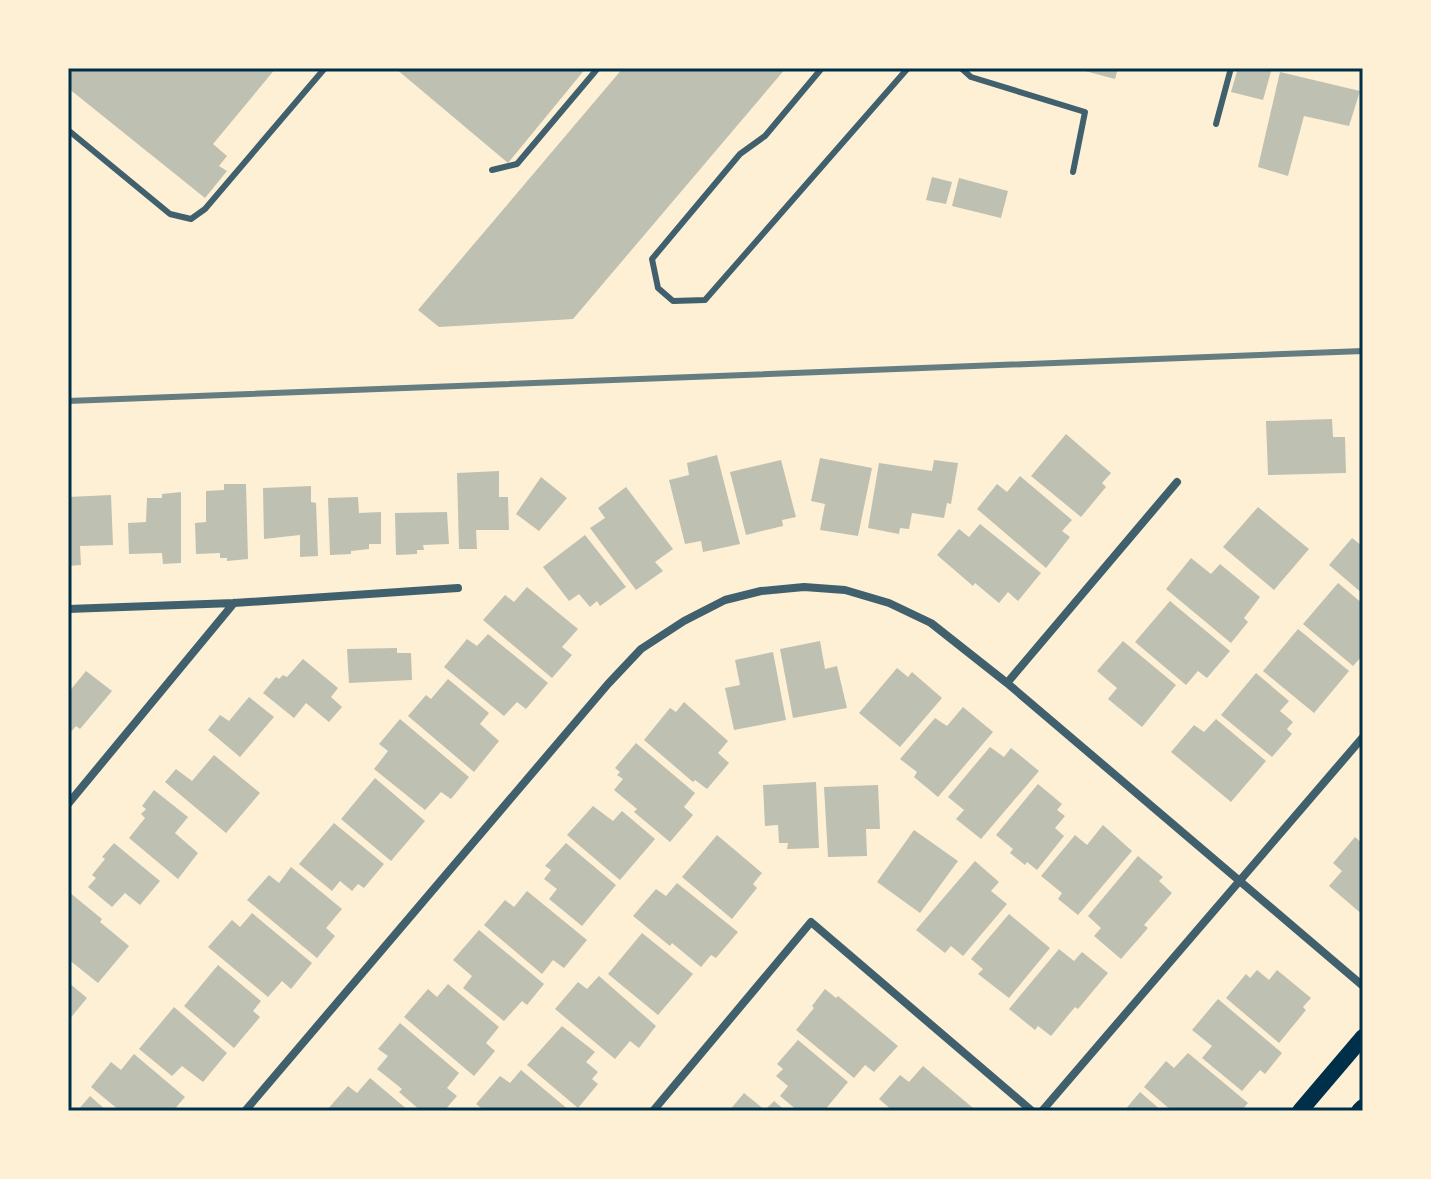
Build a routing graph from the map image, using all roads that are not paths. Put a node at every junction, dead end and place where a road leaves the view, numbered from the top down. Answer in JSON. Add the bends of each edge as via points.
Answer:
{"nodes":[{"id":1,"x":325,"y":68,"type":"edge"},
{"id":2,"x":598,"y":68,"type":"edge"},
{"id":3,"x":822,"y":68,"type":"edge"},
{"id":4,"x":908,"y":68,"type":"edge"},
{"id":5,"x":961,"y":68,"type":"edge"},
{"id":6,"x":1231,"y":68,"type":"edge"},
{"id":7,"x":1216,"y":124,"type":"dead end"},
{"id":8,"x":68,"y":130,"type":"edge"},
{"id":9,"x":492,"y":170,"type":"dead end"},
{"id":10,"x":1073,"y":172,"type":"dead end"},
{"id":11,"x":1177,"y":482,"type":"dead end"},
{"id":12,"x":458,"y":588,"type":"dead end"},
{"id":13,"x":234,"y":603,"type":"junction"},
{"id":14,"x":68,"y":609,"type":"edge"},
{"id":15,"x":1007,"y":683,"type":"junction"},
{"id":16,"x":1363,"y":737,"type":"edge"},
{"id":17,"x":68,"y":804,"type":"edge"},
{"id":18,"x":1239,"y":881,"type":"junction"},
{"id":19,"x":1363,"y":986,"type":"edge"},
{"id":20,"x":1363,"y":1037,"type":"edge"},
{"id":21,"x":245,"y":1111,"type":"edge"},
{"id":22,"x":653,"y":1111,"type":"edge"},
{"id":23,"x":1032,"y":1111,"type":"edge"},
{"id":24,"x":1042,"y":1111,"type":"edge"},
{"id":25,"x":1300,"y":1111,"type":"edge"}],
"edges":[{"from":1,"to":8,"type":"lane","via":[[191,219],[170,214]]},
{"from":2,"to":9,"type":"lane","via":[[517,164]]},
{"from":3,"to":4,"type":"lane","via":[[765,136],[740,154],[652,259],[658,288],[673,301],[705,300]]},
{"from":5,"to":10,"type":"lane","via":[[971,77],[1085,112]]},
{"from":6,"to":7,"type":"lane"},
{"from":11,"to":15,"type":"street"},
{"from":12,"to":13,"type":"street"},
{"from":13,"to":14,"type":"street"},
{"from":13,"to":17,"type":"street"},
{"from":15,"to":18,"type":"street"},
{"from":15,"to":21,"type":"street","via":[[931,623],[845,590],[761,591],[725,600],[684,621],[641,649],[608,684]]},
{"from":16,"to":18,"type":"street"},
{"from":18,"to":19,"type":"street"},
{"from":18,"to":24,"type":"street"},
{"from":20,"to":25,"type":"main road"},
{"from":22,"to":23,"type":"street","via":[[811,922]]}]}
